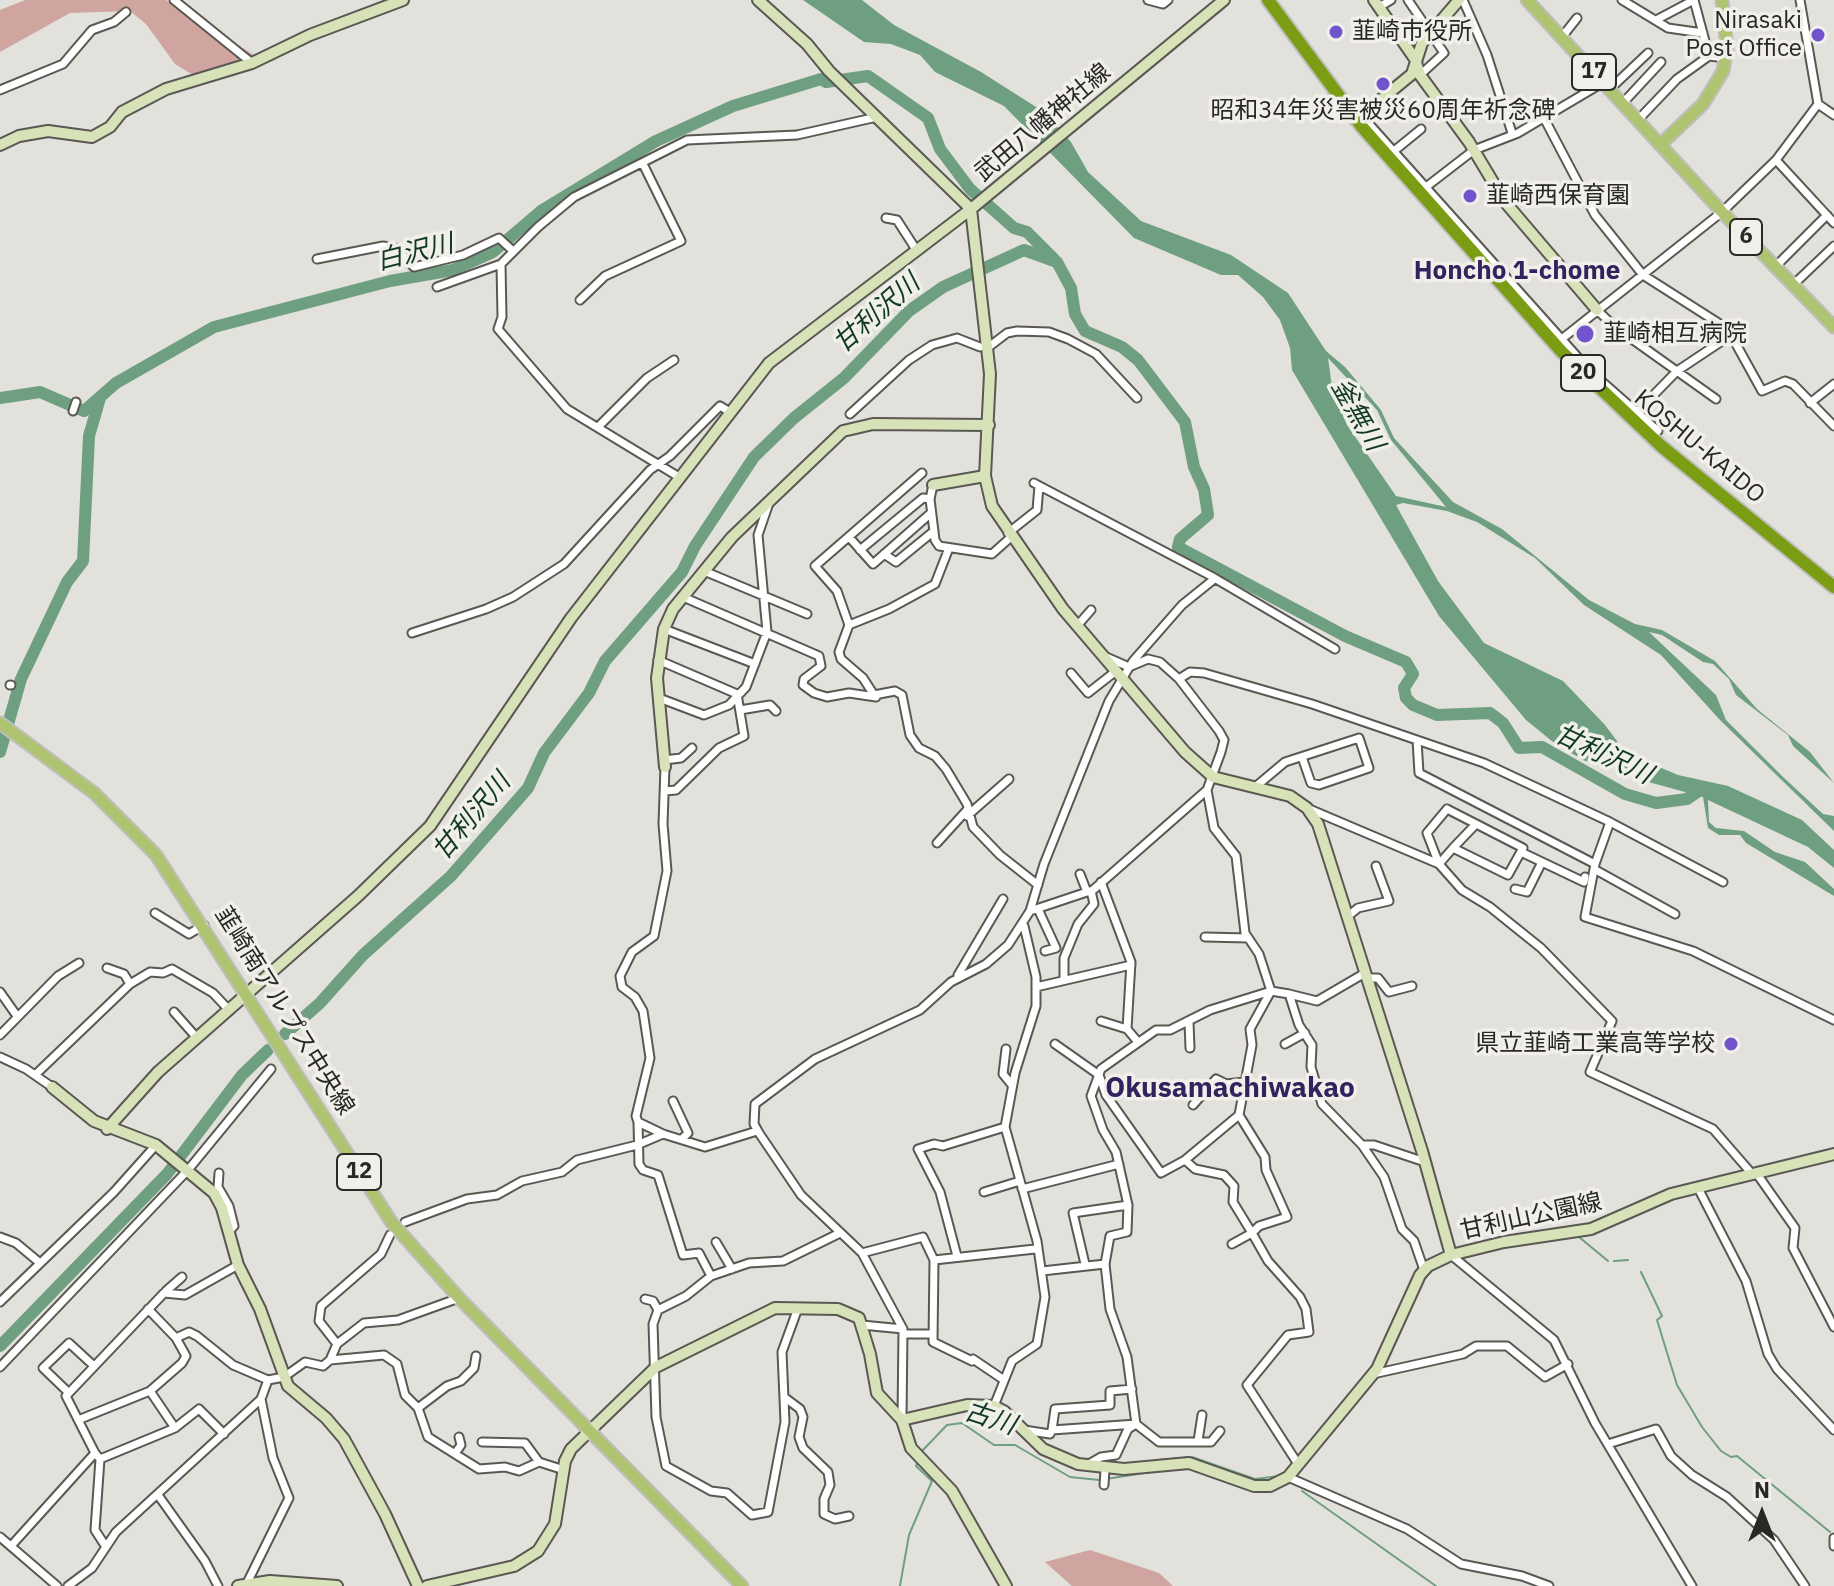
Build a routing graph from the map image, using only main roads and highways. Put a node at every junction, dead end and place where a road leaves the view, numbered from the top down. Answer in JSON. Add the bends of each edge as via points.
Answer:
{"nodes":[{"id":1,"x":1268,"y":0,"type":"edge"},
{"id":2,"x":1527,"y":0,"type":"edge"},
{"id":3,"x":1722,"y":0,"type":"edge"},
{"id":4,"x":1660,"y":145,"type":"junction"},
{"id":5,"x":1834,"y":327,"type":"edge"},
{"id":6,"x":1834,"y":587,"type":"edge"},
{"id":7,"x":0,"y":723,"type":"edge"},
{"id":8,"x":742,"y":1586,"type":"edge"}],
"edges":[{"from":1,"to":6,"type":"highway","name":"KOSHU-KAIDO","number":"20","via":[[1359,118],[1561,351],[1618,408]]},
{"from":2,"to":4,"type":"main road","number":"17"},
{"from":3,"to":4,"type":"main road","via":[[1726,58],[1716,87]]},
{"from":4,"to":5,"type":"main road","number":"6"},
{"from":7,"to":8,"type":"main road","name":"韮崎南アルプス中央線","number":"12","via":[[94,793],[156,855],[392,1223]]}]}
